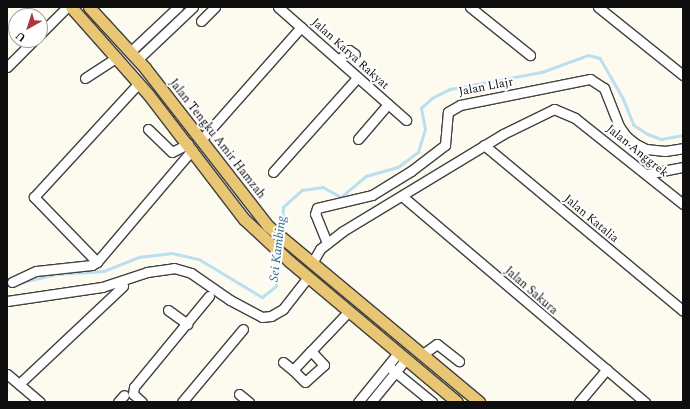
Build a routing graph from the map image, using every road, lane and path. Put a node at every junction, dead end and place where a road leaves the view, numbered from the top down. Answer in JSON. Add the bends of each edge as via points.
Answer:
{"nodes":[{"id":1,"x":67,"y":7,"type":"edge"},
{"id":2,"x":71,"y":7,"type":"edge"},
{"id":3,"x":89,"y":7,"type":"edge"},
{"id":4,"x":178,"y":7,"type":"edge"},
{"id":5,"x":194,"y":7,"type":"edge"},
{"id":6,"x":215,"y":7,"type":"edge"},
{"id":7,"x":278,"y":7,"type":"edge"},
{"id":8,"x":470,"y":7,"type":"edge"},
{"id":9,"x":598,"y":7,"type":"edge"},
{"id":10,"x":201,"y":21,"type":"dead end"},
{"id":11,"x":48,"y":26,"type":"edge"},
{"id":12,"x":301,"y":27,"type":"junction"},
{"id":13,"x":26,"y":48,"type":"edge"},
{"id":14,"x":356,"y":54,"type":"dead end"},
{"id":15,"x":530,"y":55,"type":"dead end"},
{"id":16,"x":117,"y":57,"type":"junction"},
{"id":17,"x":137,"y":60,"type":"junction"},
{"id":18,"x":339,"y":60,"type":"junction"},
{"id":19,"x":7,"y":67,"type":"edge"},
{"id":20,"x":683,"y":75,"type":"edge"},
{"id":21,"x":358,"y":77,"type":"junction"},
{"id":22,"x":85,"y":78,"type":"dead end"},
{"id":23,"x":137,"y":81,"type":"junction"},
{"id":24,"x":388,"y":104,"type":"junction"},
{"id":25,"x":406,"y":120,"type":"dead end"},
{"id":26,"x":148,"y":129,"type":"dead end"},
{"id":27,"x":358,"y":139,"type":"dead end"},
{"id":28,"x":201,"y":140,"type":"junction"},
{"id":29,"x":484,"y":145,"type":"junction"},
{"id":30,"x":190,"y":147,"type":"junction"},
{"id":31,"x":683,"y":148,"type":"edge"},
{"id":32,"x":683,"y":167,"type":"edge"},
{"id":33,"x":273,"y":172,"type":"dead end"},
{"id":34,"x":647,"y":174,"type":"junction"},
{"id":35,"x":402,"y":196,"type":"junction"},
{"id":36,"x":683,"y":204,"type":"edge"},
{"id":37,"x":327,"y":243,"type":"junction"},
{"id":38,"x":97,"y":262,"type":"junction"},
{"id":39,"x":312,"y":263,"type":"junction"},
{"id":40,"x":308,"y":277,"type":"junction"},
{"id":41,"x":12,"y":282,"type":"dead end"},
{"id":42,"x":123,"y":286,"type":"dead end"},
{"id":43,"x":209,"y":296,"type":"dead end"},
{"id":44,"x":7,"y":301,"type":"edge"},
{"id":45,"x":168,"y":310,"type":"dead end"},
{"id":46,"x":349,"y":311,"type":"junction"},
{"id":47,"x":683,"y":311,"type":"edge"},
{"id":48,"x":186,"y":324,"type":"junction"},
{"id":49,"x":243,"y":329,"type":"dead end"},
{"id":50,"x":311,"y":351,"type":"junction"},
{"id":51,"x":423,"y":354,"type":"junction"},
{"id":52,"x":402,"y":356,"type":"junction"},
{"id":53,"x":459,"y":361,"type":"dead end"},
{"id":54,"x":283,"y":362,"type":"dead end"},
{"id":55,"x":388,"y":366,"type":"junction"},
{"id":56,"x":607,"y":369,"type":"junction"},
{"id":57,"x":293,"y":370,"type":"junction"},
{"id":58,"x":396,"y":372,"type":"junction"},
{"id":59,"x":7,"y":374,"type":"edge"},
{"id":60,"x":19,"y":384,"type":"junction"},
{"id":61,"x":239,"y":394,"type":"dead end"},
{"id":62,"x":40,"y":402,"type":"edge"},
{"id":63,"x":142,"y":402,"type":"edge"},
{"id":64,"x":182,"y":402,"type":"edge"},
{"id":65,"x":249,"y":402,"type":"edge"},
{"id":66,"x":358,"y":402,"type":"edge"},
{"id":67,"x":371,"y":402,"type":"edge"},
{"id":68,"x":432,"y":402,"type":"edge"},
{"id":69,"x":457,"y":402,"type":"edge"},
{"id":70,"x":479,"y":402,"type":"edge"},
{"id":71,"x":579,"y":402,"type":"edge"},
{"id":72,"x":645,"y":402,"type":"edge"}],
"edges":[{"from":1,"to":11,"type":"street"},
{"from":2,"to":16,"type":"main road"},
{"from":3,"to":17,"type":"main road","name":"Jalan Tengku Amir Hamzah"},
{"from":4,"to":17,"type":"street"},
{"from":5,"to":17,"type":"street"},
{"from":6,"to":10,"type":"street"},
{"from":7,"to":12,"type":"street","name":"Jalan Karya Rakyat"},
{"from":8,"to":15,"type":"street"},
{"from":9,"to":20,"type":"street"},
{"from":12,"to":18,"type":"street","name":"Jalan Karya Rakyat"},
{"from":12,"to":28,"type":"street"},
{"from":13,"to":19,"type":"street"},
{"from":14,"to":18,"type":"street","via":[[349,50]]},
{"from":16,"to":22,"type":"street"},
{"from":16,"to":23,"type":"main road"},
{"from":17,"to":23,"type":"main road"},
{"from":17,"to":28,"type":"main road","name":"Jalan Tengku Amir Hamzah"},
{"from":18,"to":21,"type":"street","name":"Jalan Karya Rakyat"},
{"from":21,"to":24,"type":"street","name":"Jalan Karya Rakyat"},
{"from":21,"to":33,"type":"street"},
{"from":23,"to":30,"type":"main road"},
{"from":23,"to":38,"type":"street","via":[[34,197]]},
{"from":24,"to":25,"type":"street","name":"Jalan Karya Rakyat"},
{"from":24,"to":27,"type":"street"},
{"from":26,"to":30,"type":"street","via":[[172,152]]},
{"from":28,"to":39,"type":"main road","name":"Jalan Tengku Amir Hamzah","via":[[257,212]]},
{"from":29,"to":34,"type":"street","name":"Jalan Anggrek","via":[[535,116],[554,109],[575,118]]},
{"from":29,"to":35,"type":"street"},
{"from":29,"to":47,"type":"street","name":"Jalan Katalia"},
{"from":30,"to":38,"type":"street"},
{"from":30,"to":40,"type":"main road","via":[[244,220]]},
{"from":31,"to":37,"type":"street","name":"Jalan Llajr","via":[[665,151],[646,149],[636,144],[619,126],[604,88],[590,79],[460,105],[448,112],[445,144],[412,171],[372,195],[317,208],[315,214]]},
{"from":32,"to":34,"type":"street"},
{"from":34,"to":36,"type":"street","name":"Jalan Anggrek"},
{"from":35,"to":37,"type":"street"},
{"from":35,"to":56,"type":"street","name":"Jalan Sakura","via":[[535,311]]},
{"from":37,"to":39,"type":"street"},
{"from":38,"to":41,"type":"street","via":[[92,265],[36,271]]},
{"from":39,"to":51,"type":"main road","name":"Jalan Tengku Amir Hamzah"},
{"from":40,"to":44,"type":"street","via":[[283,309],[271,316],[262,317],[230,300],[191,273],[174,268],[147,272],[102,287]]},
{"from":40,"to":46,"type":"main road"},
{"from":42,"to":60,"type":"street"},
{"from":43,"to":48,"type":"street"},
{"from":45,"to":48,"type":"street"},
{"from":46,"to":50,"type":"street"},
{"from":46,"to":52,"type":"main road"},
{"from":48,"to":63,"type":"street","via":[[134,386],[133,394]]},
{"from":49,"to":64,"type":"street"},
{"from":50,"to":57,"type":"street"},
{"from":50,"to":57,"type":"street","via":[[324,365],[306,382]]},
{"from":51,"to":53,"type":"street","via":[[437,344]]},
{"from":51,"to":70,"type":"main road","name":"Jalan Tengku Amir Hamzah"},
{"from":52,"to":55,"type":"street"},
{"from":52,"to":58,"type":"street"},
{"from":52,"to":69,"type":"main road"},
{"from":54,"to":57,"type":"street"},
{"from":55,"to":58,"type":"street"},
{"from":55,"to":66,"type":"street"},
{"from":56,"to":71,"type":"street"},
{"from":56,"to":72,"type":"street","name":"Jalan Sakura"},
{"from":58,"to":67,"type":"street"},
{"from":58,"to":68,"type":"street"},
{"from":59,"to":60,"type":"street"},
{"from":60,"to":62,"type":"street"},
{"from":61,"to":65,"type":"street"}]}
